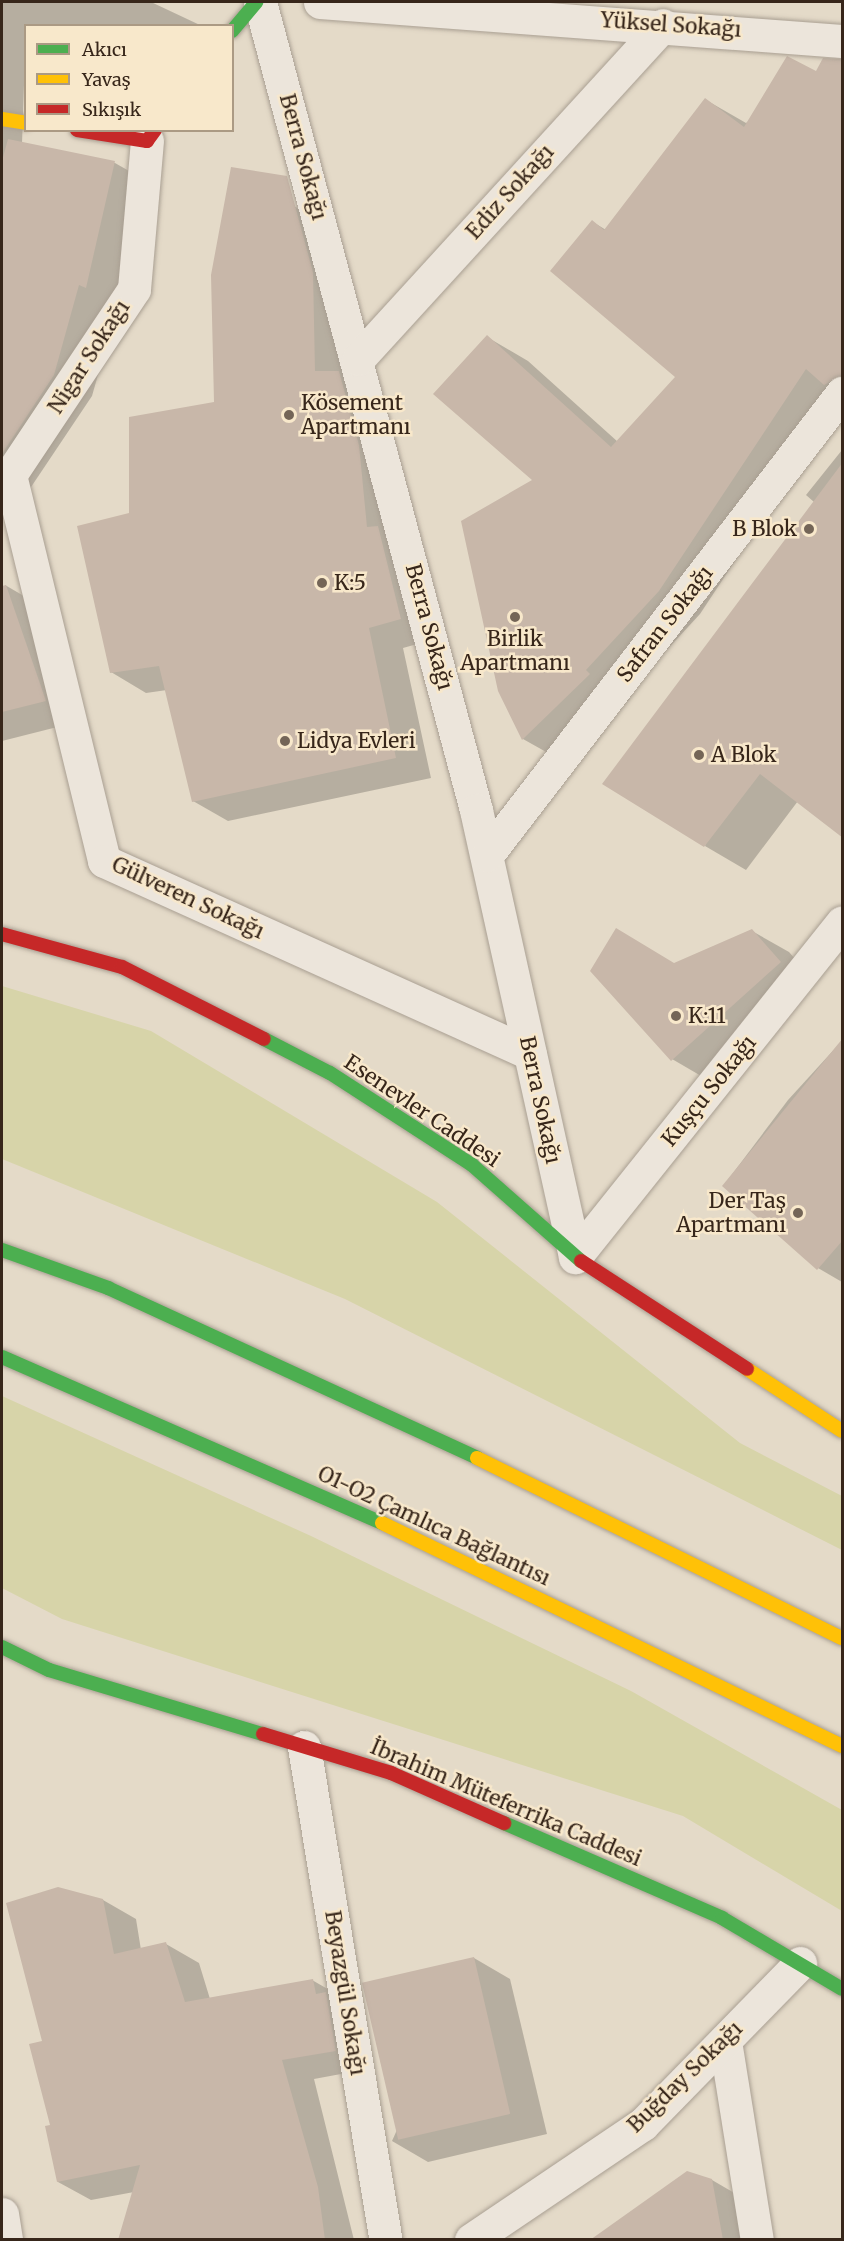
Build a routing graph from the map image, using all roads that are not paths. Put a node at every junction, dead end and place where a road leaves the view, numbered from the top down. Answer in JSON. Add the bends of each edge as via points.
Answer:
{"nodes":[{"id":1,"x":258,"y":2,"type":"edge"},
{"id":2,"x":320,"y":2,"type":"edge"},
{"id":3,"x":663,"y":24,"type":"junction"},
{"id":4,"x":234,"y":29,"type":"edge"},
{"id":5,"x":843,"y":41,"type":"edge"},
{"id":6,"x":2,"y":119,"type":"edge"},
{"id":7,"x":24,"y":123,"type":"edge"},
{"id":8,"x":102,"y":132,"type":"edge"},
{"id":9,"x":151,"y":136,"type":"edge"},
{"id":10,"x":358,"y":359,"type":"junction"},
{"id":11,"x":843,"y":393,"type":"edge"},
{"id":12,"x":6,"y":483,"type":"edge"},
{"id":13,"x":487,"y":855,"type":"junction"},
{"id":14,"x":843,"y":923,"type":"edge"},
{"id":15,"x":2,"y":934,"type":"edge"},
{"id":16,"x":530,"y":1053,"type":"junction"},
{"id":17,"x":2,"y":1250,"type":"edge"},
{"id":18,"x":574,"y":1257,"type":"junction"},
{"id":19,"x":2,"y":1357,"type":"edge"},
{"id":20,"x":837,"y":1423,"type":"edge"},
{"id":21,"x":843,"y":1638,"type":"edge"},
{"id":22,"x":2,"y":1647,"type":"edge"},
{"id":23,"x":843,"y":1746,"type":"edge"},
{"id":24,"x":304,"y":1747,"type":"junction"},
{"id":25,"x":800,"y":1963,"type":"junction"},
{"id":26,"x":843,"y":1989,"type":"edge"},
{"id":27,"x":724,"y":2041,"type":"junction"},
{"id":28,"x":2,"y":2214,"type":"edge"},
{"id":29,"x":6,"y":2240,"type":"edge"},
{"id":30,"x":386,"y":2240,"type":"edge"},
{"id":31,"x":471,"y":2240,"type":"edge"},
{"id":32,"x":757,"y":2240,"type":"edge"}],
"edges":[{"from":1,"to":4,"type":"main road"},
{"from":1,"to":10,"type":"street","name":"Berra Sokağı"},
{"from":2,"to":3,"type":"street","name":"Yüksel Sokağı"},
{"from":3,"to":5,"type":"street","name":"Yüksel Sokağı"},
{"from":3,"to":10,"type":"street","name":"Ediz Sokağı"},
{"from":6,"to":7,"type":"main road"},
{"from":8,"to":9,"type":"main road"},
{"from":9,"to":12,"type":"street","name":"Nigar Sokağı","via":[[134,289]]},
{"from":10,"to":13,"type":"street","name":"Berra Sokağı"},
{"from":11,"to":13,"type":"street","name":"Safran Sokağı"},
{"from":12,"to":16,"type":"street","name":"Gülveren Sokağı","via":[[104,861]]},
{"from":13,"to":16,"type":"street","name":"Berra Sokağı"},
{"from":14,"to":18,"type":"street","name":"Kuşçu Sokağı"},
{"from":15,"to":18,"type":"main road","name":"Esenevler Caddesi","via":[[122,967],[330,1073],[472,1165]]},
{"from":16,"to":18,"type":"street","name":"Berra Sokağı"},
{"from":17,"to":21,"type":"main road","via":[[108,1288],[617,1524]]},
{"from":18,"to":20,"type":"main road","name":"Esenevler Caddesi"},
{"from":19,"to":23,"type":"main road","name":"O1-O2 Çamlıca Bağlantısı","via":[[402,1532]]},
{"from":22,"to":24,"type":"main road","name":"İbrahim Müteferrika Caddesi","via":[[49,1670]]},
{"from":24,"to":25,"type":"main road","name":"İbrahim Müteferrika Caddesi","via":[[412,1782],[722,1917]]},
{"from":24,"to":30,"type":"street","name":"Beyazgül Sokağı"},
{"from":25,"to":26,"type":"main road","name":"İbrahim Müteferrika Caddesi"},
{"from":25,"to":27,"type":"street","name":"Buğday Sokağı"},
{"from":27,"to":31,"type":"street","name":"Buğday Sokağı","via":[[643,2124]]},
{"from":27,"to":32,"type":"street"},
{"from":28,"to":29,"type":"street"}]}
